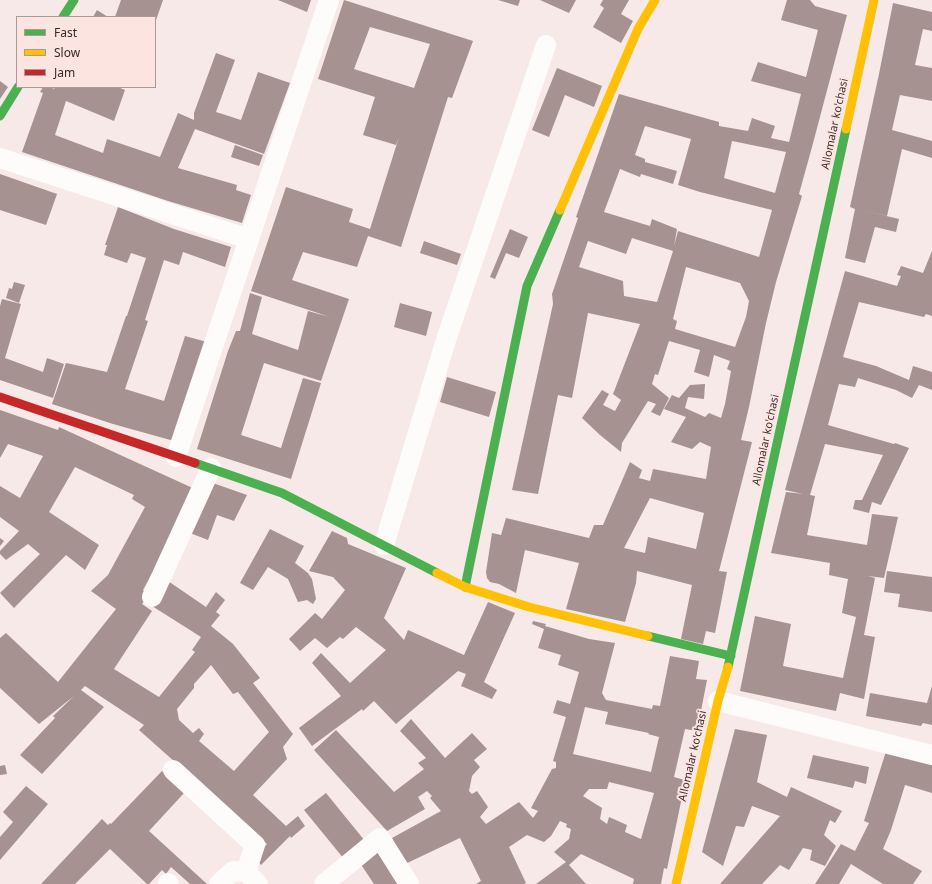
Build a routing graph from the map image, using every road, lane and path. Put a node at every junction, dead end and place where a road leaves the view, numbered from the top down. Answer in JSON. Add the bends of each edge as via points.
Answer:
{"nodes":[{"id":1,"x":74,"y":0,"type":"edge"},
{"id":2,"x":329,"y":0,"type":"edge"},
{"id":3,"x":655,"y":0,"type":"edge"},
{"id":4,"x":872,"y":1,"type":"edge"},
{"id":5,"x":64,"y":16,"type":"edge"},
{"id":6,"x":546,"y":45,"type":"dead end"},
{"id":7,"x":17,"y":88,"type":"edge"},
{"id":8,"x":0,"y":116,"type":"edge"},
{"id":9,"x":0,"y":158,"type":"edge"},
{"id":10,"x":249,"y":239,"type":"junction"},
{"id":11,"x":0,"y":397,"type":"edge"},
{"id":12,"x":176,"y":457,"type":"junction"},
{"id":13,"x":211,"y":468,"type":"junction"},
{"id":14,"x":384,"y":545,"type":"junction"},
{"id":15,"x":465,"y":586,"type":"junction"},
{"id":16,"x":152,"y":597,"type":"dead end"},
{"id":17,"x":731,"y":656,"type":"junction"},
{"id":18,"x":718,"y":701,"type":"junction"},
{"id":19,"x":932,"y":755,"type":"edge"},
{"id":20,"x":173,"y":770,"type":"dead end"},
{"id":21,"x":252,"y":878,"type":"edge"},
{"id":22,"x":219,"y":884,"type":"edge"},
{"id":23,"x":324,"y":884,"type":"edge"},
{"id":24,"x":409,"y":884,"type":"edge"},
{"id":25,"x":676,"y":884,"type":"edge"}],
"edges":[{"from":1,"to":5,"type":"street"},
{"from":2,"to":10,"type":"street"},
{"from":3,"to":15,"type":"street","via":[[638,29],[527,286]]},
{"from":4,"to":17,"type":"street","name":"Allomalar ko'chasi"},
{"from":6,"to":14,"type":"street","via":[[446,340]]},
{"from":7,"to":8,"type":"street"},
{"from":9,"to":10,"type":"street"},
{"from":10,"to":12,"type":"street"},
{"from":11,"to":12,"type":"street"},
{"from":12,"to":13,"type":"street"},
{"from":13,"to":14,"type":"street","via":[[282,493]]},
{"from":13,"to":16,"type":"street"},
{"from":14,"to":15,"type":"street"},
{"from":15,"to":17,"type":"street","via":[[529,607]]},
{"from":17,"to":18,"type":"street","name":"Allomalar ko'chasi"},
{"from":18,"to":19,"type":"street"},
{"from":18,"to":25,"type":"street","name":"Allomalar ko'chasi"},
{"from":20,"to":21,"type":"street","via":[[255,845]]},
{"from":21,"to":22,"type":"street","via":[[233,871]]},
{"from":23,"to":24,"type":"street","via":[[380,838]]}]}
